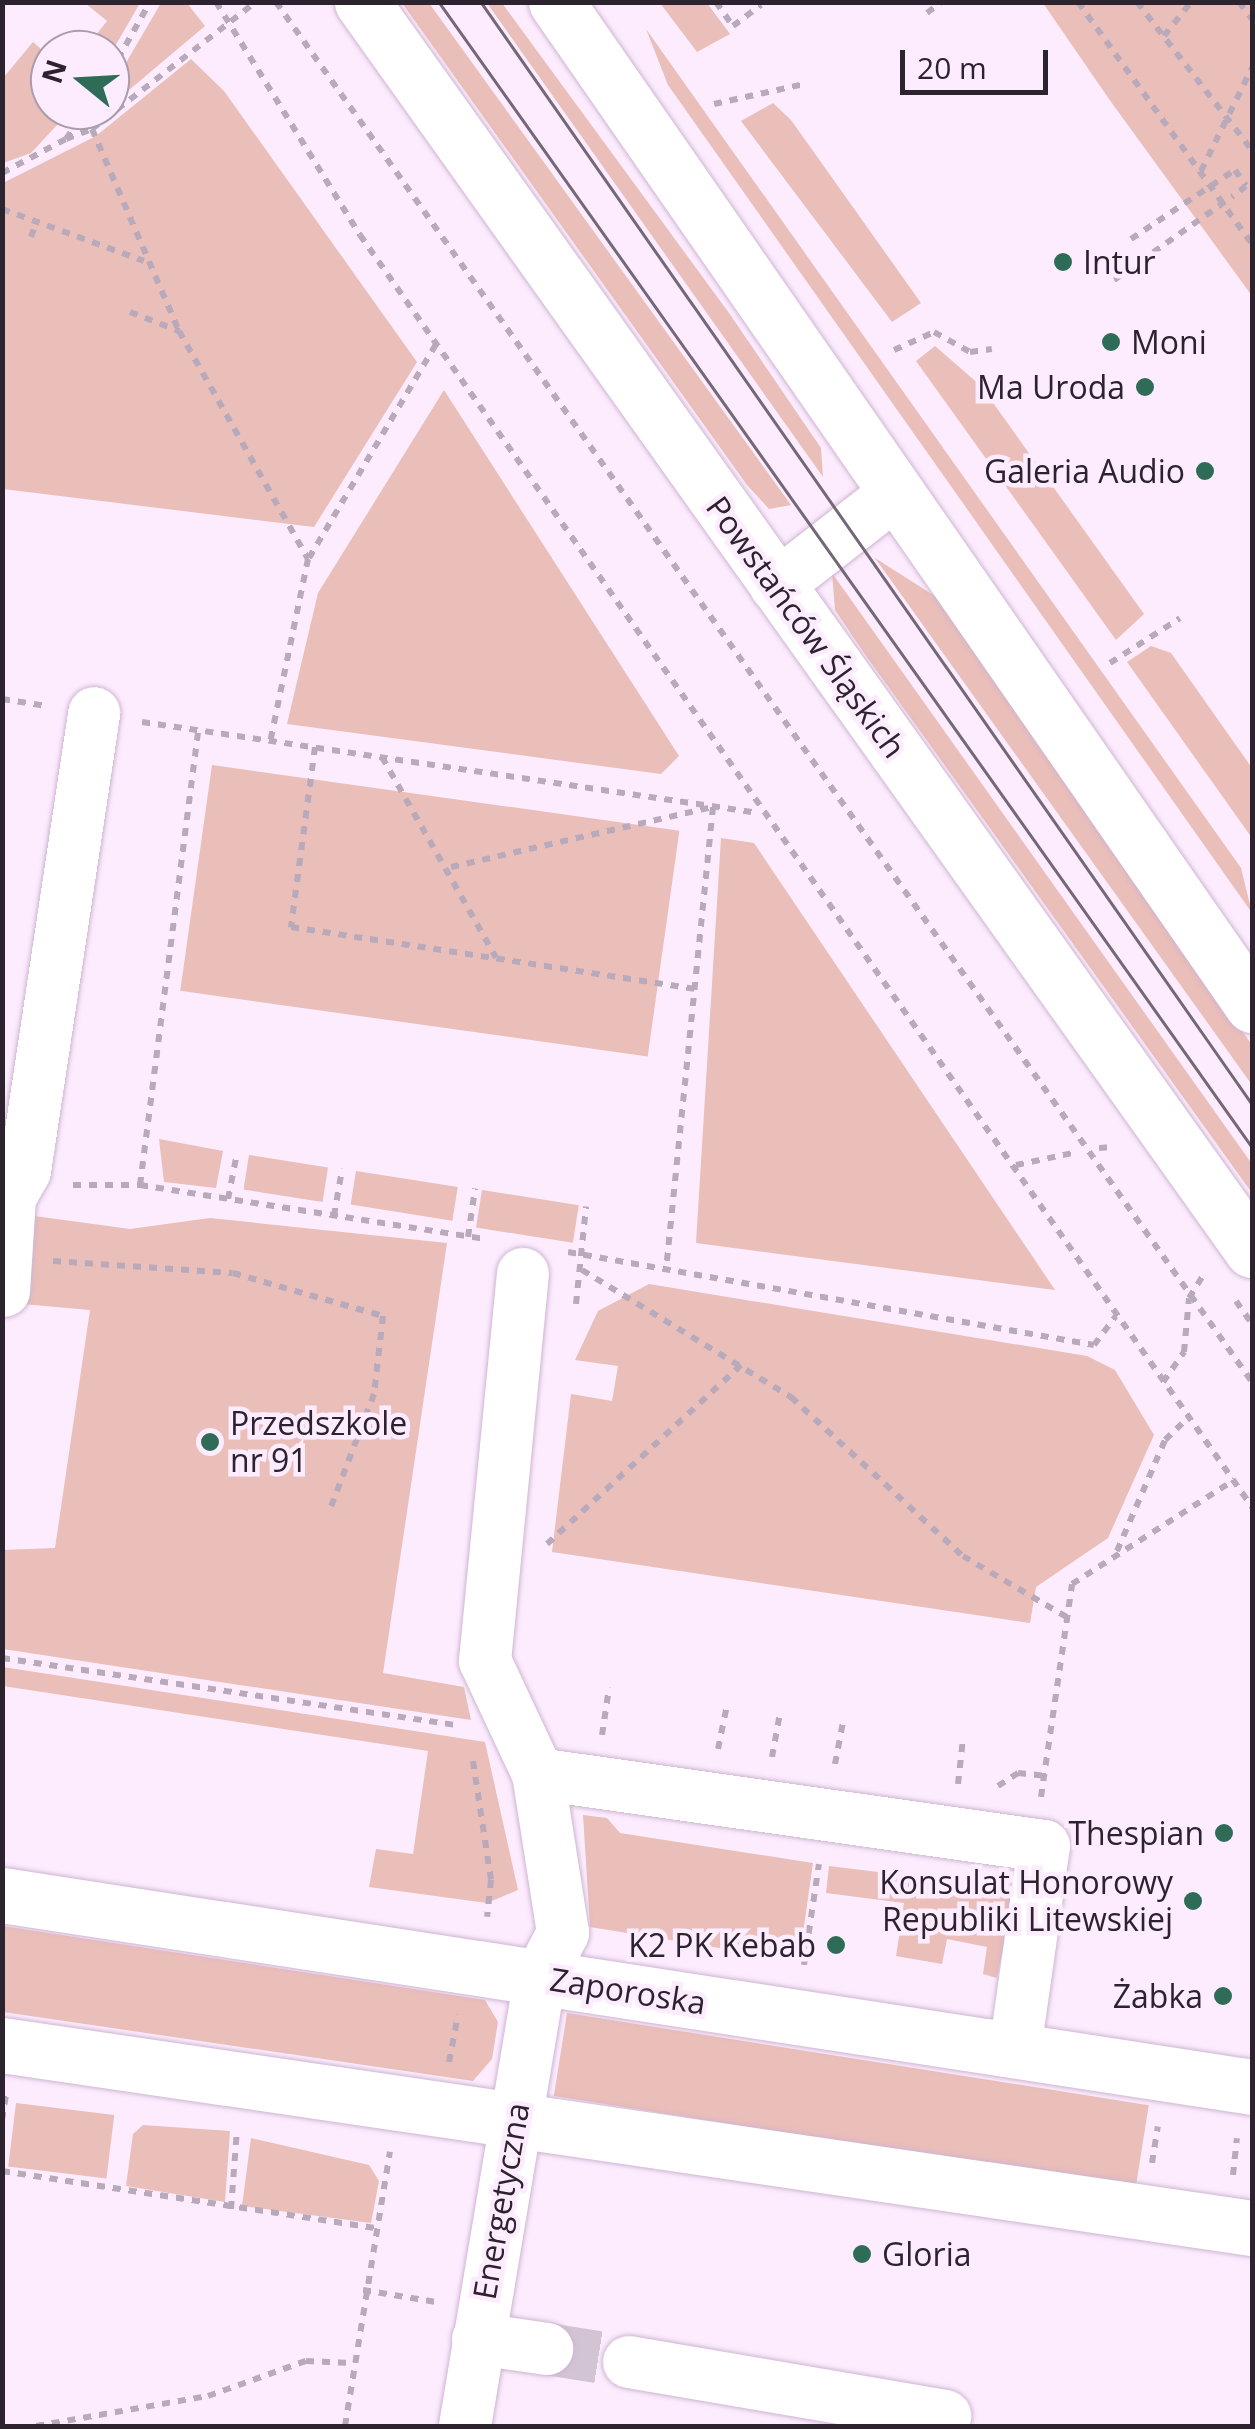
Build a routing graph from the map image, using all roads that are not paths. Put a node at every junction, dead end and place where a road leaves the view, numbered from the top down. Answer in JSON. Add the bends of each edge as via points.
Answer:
{"nodes":[{"id":1,"x":362,"y":2,"type":"edge"},
{"id":2,"x":556,"y":2,"type":"edge"},
{"id":3,"x":897,"y":492,"type":"junction"},
{"id":4,"x":776,"y":586,"type":"junction"},
{"id":5,"x":94,"y":714,"type":"dead end"},
{"id":6,"x":1252,"y":1005,"type":"edge"},
{"id":7,"x":6,"y":1198,"type":"edge"},
{"id":8,"x":529,"y":1256,"type":"road end"},
{"id":9,"x":1231,"y":1256,"type":"edge"},
{"id":10,"x":6,"y":1277,"type":"edge"},
{"id":11,"x":538,"y":1774,"type":"junction"},
{"id":12,"x":2,"y":1896,"type":"edge"},
{"id":13,"x":540,"y":1977,"type":"junction"},
{"id":14,"x":1016,"y":2050,"type":"junction"},
{"id":15,"x":5,"y":2067,"type":"edge"},
{"id":16,"x":1245,"y":2110,"type":"edge"},
{"id":17,"x":514,"y":2121,"type":"junction"},
{"id":18,"x":1243,"y":2204,"type":"edge"},
{"id":19,"x":478,"y":2339,"type":"junction"},
{"id":20,"x":547,"y":2349,"type":"tunnel mouth"},
{"id":21,"x":630,"y":2362,"type":"tunnel mouth"},
{"id":22,"x":945,"y":2416,"type":"dead end"},
{"id":23,"x":465,"y":2426,"type":"edge"}],
"edges":[{"from":1,"to":4,"type":"main road","name":"Powstańców Śląskich"},
{"from":2,"to":3,"type":"main road"},
{"from":3,"to":4,"type":"street"},
{"from":3,"to":6,"type":"main road"},
{"from":4,"to":9,"type":"main road","name":"Powstańców Śląskich"},
{"from":5,"to":7,"type":"street","via":[[25,1171]]},
{"from":7,"to":10,"type":"street"},
{"from":8,"to":11,"type":"street","name":"Energetyczna","via":[[485,1661]]},
{"from":11,"to":13,"type":"street","name":"Energetyczna","via":[[563,1932]]},
{"from":11,"to":14,"type":"street","via":[[1044,1846]]},
{"from":12,"to":13,"type":"main road","name":"Zaporoska"},
{"from":13,"to":14,"type":"main road","name":"Zaporoska"},
{"from":13,"to":17,"type":"street","name":"Energetyczna"},
{"from":14,"to":16,"type":"main road","name":"Zaporoska"},
{"from":15,"to":17,"type":"main road"},
{"from":17,"to":18,"type":"main road"},
{"from":17,"to":19,"type":"street","name":"Energetyczna"},
{"from":19,"to":20,"type":"street"},
{"from":19,"to":23,"type":"street","name":"Energetyczna"},
{"from":21,"to":22,"type":"street"}]}
